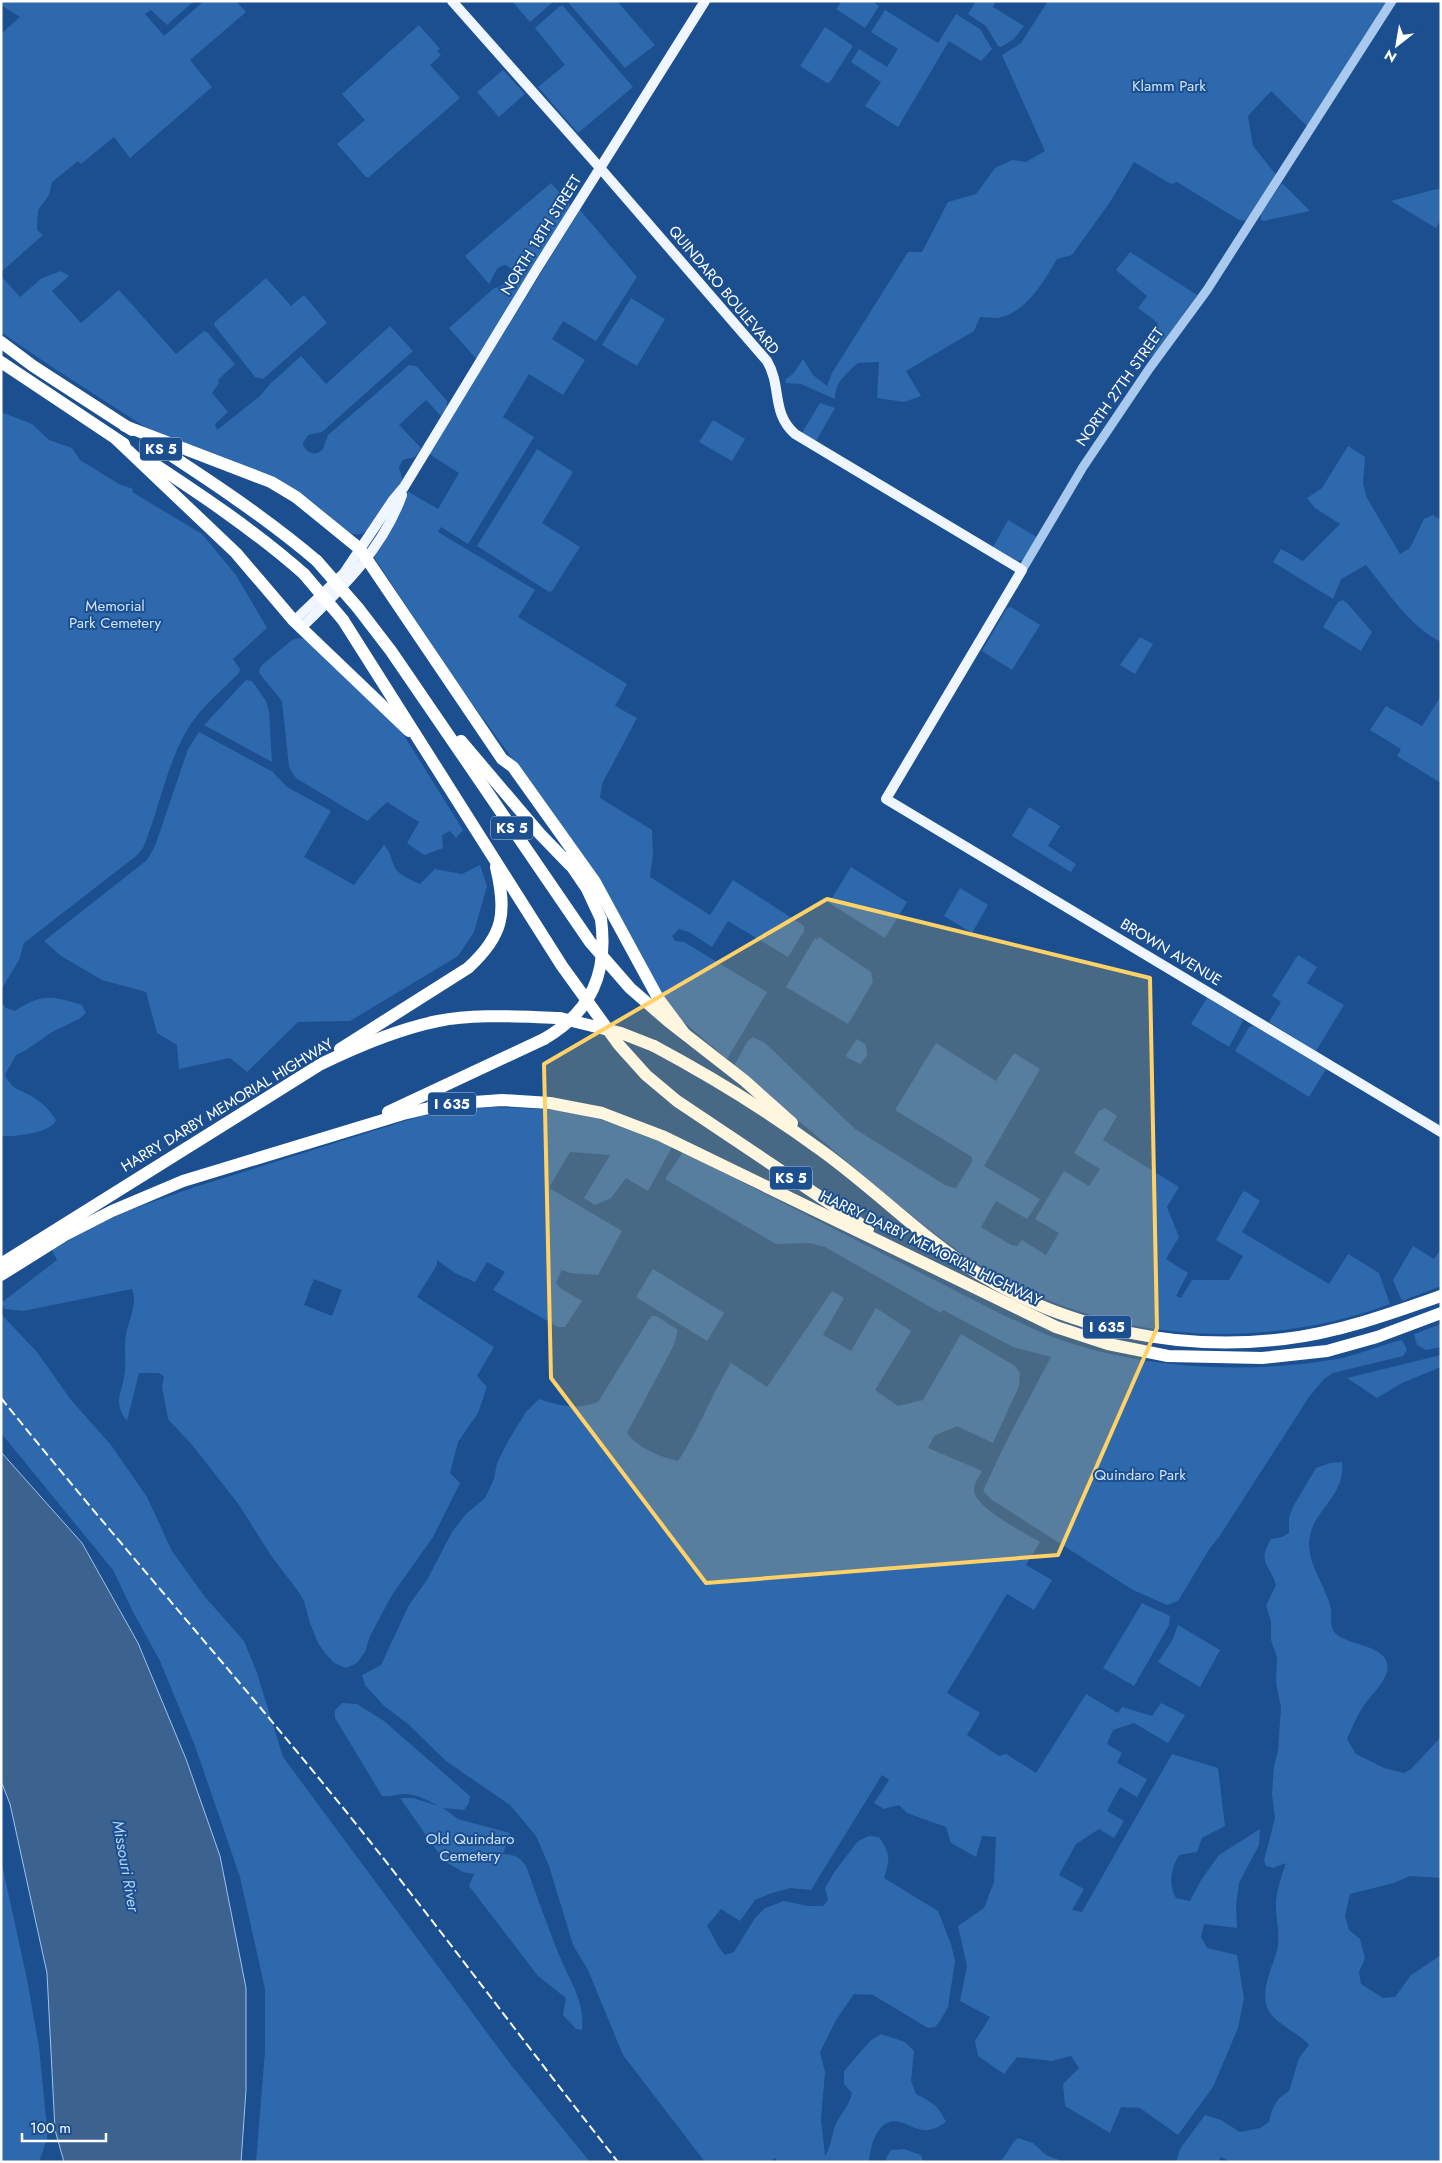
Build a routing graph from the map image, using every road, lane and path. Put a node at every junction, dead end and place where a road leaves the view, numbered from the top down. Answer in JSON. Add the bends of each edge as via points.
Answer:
{"nodes":[{"id":1,"x":452,"y":1,"type":"edge"},
{"id":2,"x":705,"y":1,"type":"edge"},
{"id":3,"x":1392,"y":1,"type":"edge"},
{"id":4,"x":600,"y":169,"type":"junction"},
{"id":5,"x":1,"y":342,"type":"edge"},
{"id":6,"x":1,"y":362,"type":"edge"},
{"id":7,"x":125,"y":426,"type":"junction"},
{"id":8,"x":117,"y":440,"type":"junction"},
{"id":9,"x":364,"y":553,"type":"junction"},
{"id":10,"x":1022,"y":570,"type":"junction"},
{"id":11,"x":298,"y":624,"type":"junction"},
{"id":12,"x":416,"y":688,"type":"junction"},
{"id":13,"x":424,"y":746,"type":"junction"},
{"id":14,"x":502,"y":759,"type":"junction"},
{"id":15,"x":886,"y":799,"type":"joint"},
{"id":16,"x":493,"y":857,"type":"junction"},
{"id":17,"x":570,"y":865,"type":"junction"},
{"id":18,"x":684,"y":1033,"type":"junction"},
{"id":19,"x":321,"y":1064,"type":"junction"},
{"id":20,"x":350,"y":1130,"type":"junction"},
{"id":21,"x":1441,"y":1132,"type":"edge"},
{"id":22,"x":823,"y":1152,"type":"junction"},
{"id":23,"x":905,"y":1254,"type":"junction"},
{"id":24,"x":1,"y":1264,"type":"edge"},
{"id":25,"x":1,"y":1275,"type":"edge"},
{"id":26,"x":1439,"y":1296,"type":"edge"},
{"id":27,"x":1441,"y":1313,"type":"edge"}],
"edges":[{"from":1,"to":4,"type":"main road","name":"QUINDARO BOULEVARD"},
{"from":2,"to":4,"type":"main road","name":"NORTH 18TH STREET"},
{"from":3,"to":10,"type":"street","name":"NORTH 27TH STREET","via":[[1207,290],[1149,368],[1083,467]]},
{"from":4,"to":9,"type":"main road","name":"NORTH 18TH STREET","via":[[404,487],[398,505]]},
{"from":4,"to":10,"type":"main road","name":"QUINDARO BOULEVARD","via":[[767,361],[775,378],[782,420],[788,428]]},
{"from":5,"to":7,"type":"highway","number":"KS 5"},
{"from":6,"to":8,"type":"highway","number":"KS 5"},
{"from":7,"to":9,"type":"highway","via":[[271,482],[296,497]]},
{"from":7,"to":12,"type":"highway","number":"KS 5","bridge":true,"via":[[234,496],[318,561],[358,608]]},
{"from":8,"to":11,"type":"highway","via":[[236,552]]},
{"from":8,"to":13,"type":"highway","number":"KS 5","bridge":true,"via":[[222,509],[304,574],[343,620]]},
{"from":9,"to":11,"type":"main road","name":"NORTH 18TH STREET","via":[[354,576]]},
{"from":9,"to":14,"type":"highway"},
{"from":10,"to":15,"type":"main road","name":"NORTH 27TH STREET"},
{"from":11,"to":13,"type":"highway"},
{"from":12,"to":17,"type":"highway"},
{"from":12,"to":18,"type":"highway","number":"KS 5","via":[[590,942],[630,988]]},
{"from":13,"to":16,"type":"highway","number":"KS 5"},
{"from":14,"to":17,"type":"highway"},
{"from":14,"to":18,"type":"highway","via":[[513,767],[595,882],[658,998]]},
{"from":15,"to":21,"type":"main road","name":"BROWN AVENUE"},
{"from":16,"to":19,"type":"highway","via":[[502,893],[501,914],[497,932],[485,952],[468,968],[353,1039]]},
{"from":16,"to":23,"type":"highway","number":"KS 5","via":[[594,1012],[646,1075],[677,1101]]},
{"from":17,"to":20,"type":"highway","bridge":true,"via":[[587,889],[601,919],[604,949],[596,985],[580,1011],[564,1028],[544,1039]]},
{"from":18,"to":22,"type":"highway","number":"KS 5","via":[[745,1081]]},
{"from":19,"to":22,"type":"highway","name":"HARRY DARBY MEMORIAL HIGHWAY","number":"I 635","bridge":true,"via":[[356,1047],[440,1020],[502,1016],[560,1018],[621,1033],[654,1046],[698,1070]]},
{"from":19,"to":24,"type":"highway","name":"HARRY DARBY MEMORIAL HIGHWAY","number":"I 635"},
{"from":20,"to":23,"type":"highway","name":"HARRY DARBY MEMORIAL HIGHWAY","number":"I 635","via":[[446,1104],[502,1100],[550,1103],[602,1112],[662,1136]]},
{"from":20,"to":25,"type":"highway","name":"HARRY DARBY MEMORIAL HIGHWAY","number":"I 635","via":[[183,1181],[73,1231]]},
{"from":22,"to":26,"type":"highway","name":"HARRY DARBY MEMORIAL HIGHWAY","number":"I 635","via":[[938,1246],[979,1274],[1021,1297],[1084,1322],[1155,1337],[1222,1343],[1284,1339],[1337,1330]]},
{"from":23,"to":27,"type":"highway","name":"HARRY DARBY MEMORIAL HIGHWAY","number":"I 635","via":[[1056,1327],[1108,1344],[1168,1356],[1262,1358],[1328,1351]]}]}
